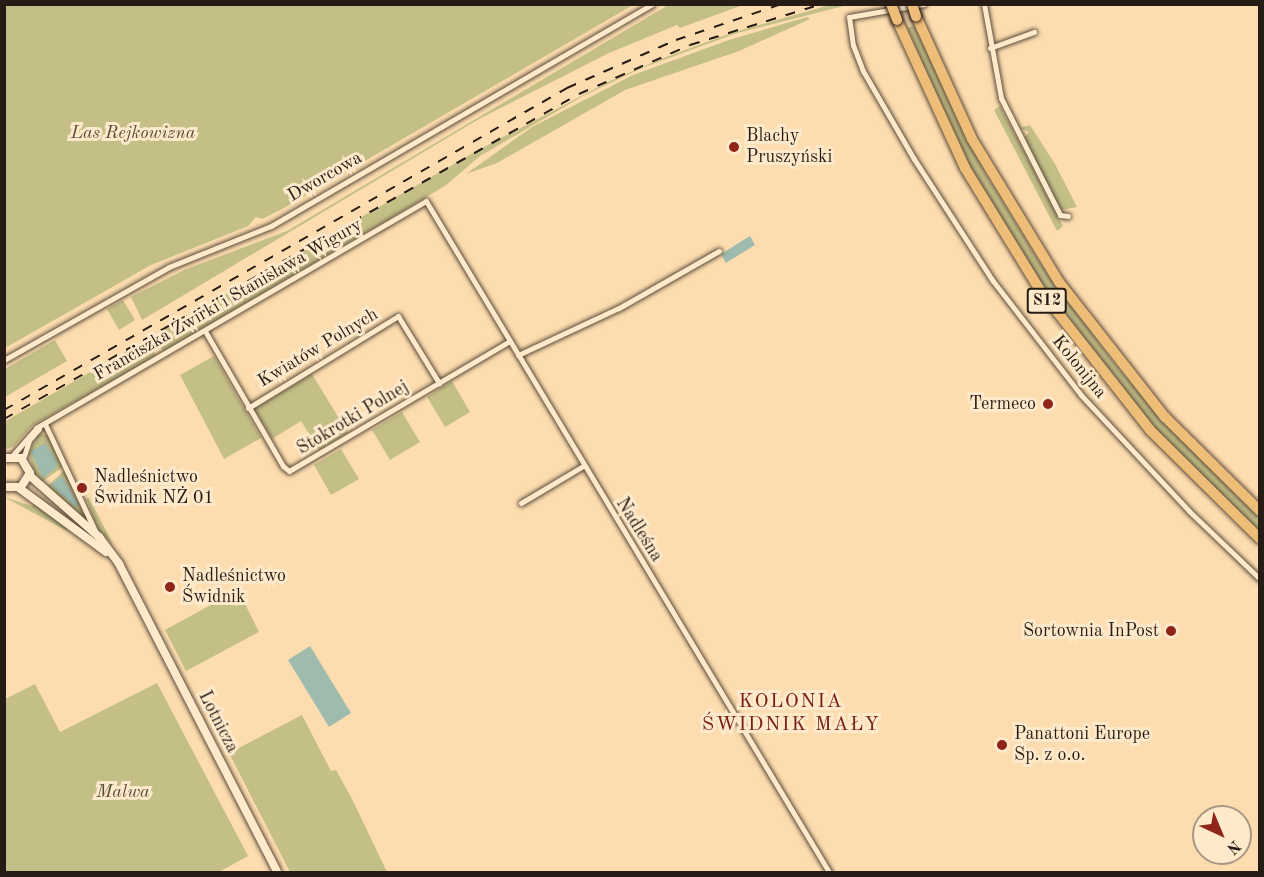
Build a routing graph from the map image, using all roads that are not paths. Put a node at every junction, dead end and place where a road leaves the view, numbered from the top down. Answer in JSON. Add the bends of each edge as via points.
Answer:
{"nodes":[{"id":1,"x":652,"y":4,"type":"edge"},
{"id":2,"x":891,"y":4,"type":"edge"},
{"id":3,"x":912,"y":4,"type":"edge"},
{"id":4,"x":924,"y":4,"type":"edge"},
{"id":5,"x":984,"y":4,"type":"edge"},
{"id":6,"x":1035,"y":32,"type":"dead end"},
{"id":7,"x":990,"y":48,"type":"junction"},
{"id":8,"x":426,"y":201,"type":"joint"},
{"id":9,"x":1068,"y":216,"type":"dead end"},
{"id":10,"x":719,"y":251,"type":"dead end"},
{"id":11,"x":205,"y":331,"type":"junction"},
{"id":12,"x":510,"y":341,"type":"junction"},
{"id":13,"x":518,"y":355,"type":"junction"},
{"id":14,"x":4,"y":360,"type":"edge"},
{"id":15,"x":439,"y":383,"type":"junction"},
{"id":16,"x":248,"y":408,"type":"junction"},
{"id":17,"x":45,"y":424,"type":"junction"},
{"id":18,"x":8,"y":457,"type":"edge"},
{"id":19,"x":23,"y":459,"type":"junction"},
{"id":20,"x":583,"y":466,"type":"junction"},
{"id":21,"x":29,"y":475,"type":"junction"},
{"id":22,"x":4,"y":487,"type":"edge"},
{"id":23,"x":19,"y":488,"type":"junction"},
{"id":24,"x":521,"y":503,"type":"dead end"},
{"id":25,"x":1260,"y":511,"type":"edge"},
{"id":26,"x":96,"y":534,"type":"junction"},
{"id":27,"x":1260,"y":538,"type":"edge"},
{"id":28,"x":1260,"y":579,"type":"edge"},
{"id":29,"x":130,"y":587,"type":"junction"},
{"id":30,"x":277,"y":873,"type":"edge"},
{"id":31,"x":829,"y":873,"type":"edge"}],
"edges":[{"from":1,"to":14,"type":"street","name":"Dworcowa","via":[[271,226],[169,267]]},
{"from":2,"to":27,"type":"highway","number":"S12","bridge":true,"via":[[970,176],[1050,304],[1150,430]]},
{"from":3,"to":25,"type":"highway","number":"S12","bridge":true,"via":[[977,148],[1059,282],[1165,417]]},
{"from":4,"to":28,"type":"street","name":"Kolonijna","via":[[849,17],[853,45],[863,71],[993,281],[1081,395],[1189,511]]},
{"from":5,"to":7,"type":"street"},
{"from":6,"to":7,"type":"street"},
{"from":7,"to":9,"type":"street","via":[[996,84],[1008,115],[1060,215]]},
{"from":8,"to":11,"type":"street","name":"Franciszka Żwirki i Stanisława Wigury"},
{"from":8,"to":12,"type":"street","name":"Nadleśna"},
{"from":10,"to":13,"type":"street","via":[[619,308]]},
{"from":11,"to":16,"type":"street","name":"Stokrotki Polnej"},
{"from":11,"to":17,"type":"street","name":"Franciszka Żwirki i Stanisława Wigury"},
{"from":12,"to":13,"type":"street","name":"Nadleśna"},
{"from":12,"to":15,"type":"street","name":"Stokrotki Polnej"},
{"from":13,"to":20,"type":"street","name":"Nadleśna"},
{"from":15,"to":16,"type":"street","name":"Stokrotki Polnej","via":[[293,471],[283,466]]},
{"from":15,"to":16,"type":"street","name":"Kwiatów Polnych","via":[[398,316]]},
{"from":17,"to":18,"type":"street","via":[[28,434]]},
{"from":17,"to":19,"type":"street","via":[[31,437]]},
{"from":17,"to":26,"type":"street"},
{"from":18,"to":19,"type":"main road"},
{"from":19,"to":21,"type":"main road"},
{"from":20,"to":24,"type":"street"},
{"from":20,"to":31,"type":"street","name":"Nadleśna"},
{"from":21,"to":23,"type":"main road"},
{"from":21,"to":26,"type":"main road","name":"Lotnicza"},
{"from":22,"to":23,"type":"main road"},
{"from":23,"to":29,"type":"main road","name":"Lotnicza","via":[[93,540]]},
{"from":26,"to":29,"type":"main road","name":"Lotnicza"},
{"from":29,"to":30,"type":"main road","name":"Lotnicza"}]}
